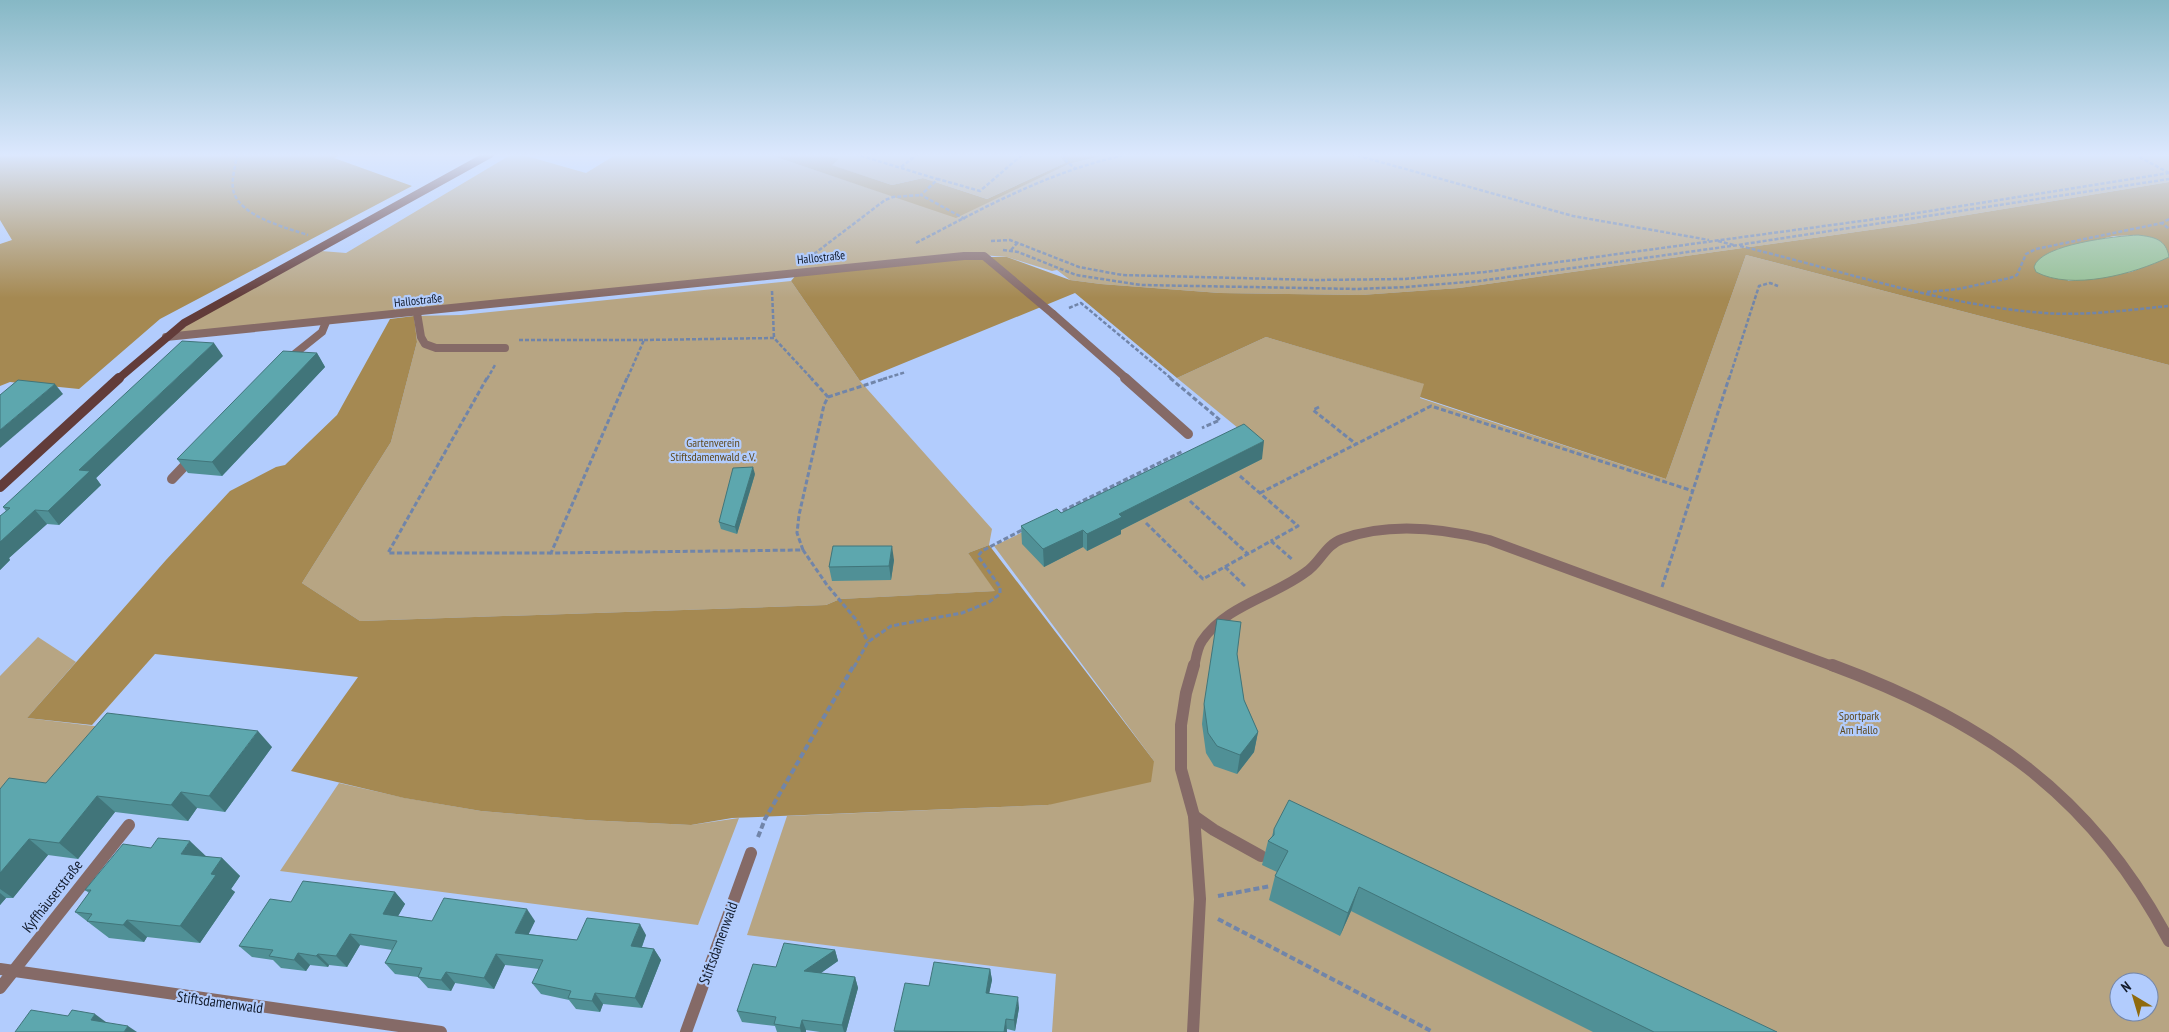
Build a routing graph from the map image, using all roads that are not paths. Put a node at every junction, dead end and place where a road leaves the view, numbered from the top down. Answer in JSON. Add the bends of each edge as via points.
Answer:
{"nodes":[{"id":1,"x":404,"y":202,"type":"edge"},
{"id":2,"x":417,"y":312,"type":"junction"},
{"id":3,"x":326,"y":322,"type":"junction"},
{"id":4,"x":166,"y":337,"type":"junction"},
{"id":5,"x":505,"y":348,"type":"road end"},
{"id":6,"x":282,"y":366,"type":"edge"},
{"id":7,"x":1188,"y":434,"type":"road end"},
{"id":8,"x":199,"y":451,"type":"edge"},
{"id":9,"x":172,"y":479,"type":"dead end"},
{"id":10,"x":0,"y":487,"type":"edge"},
{"id":11,"x":1194,"y":816,"type":"junction"},
{"id":12,"x":129,"y":825,"type":"dead end"},
{"id":13,"x":751,"y":854,"type":"road end"},
{"id":14,"x":1261,"y":856,"type":"dead end"},
{"id":15,"x":2169,"y":941,"type":"edge"},
{"id":16,"x":7,"y":970,"type":"edge"},
{"id":17,"x":0,"y":988,"type":"edge"},
{"id":18,"x":441,"y":1032,"type":"edge"},
{"id":19,"x":686,"y":1032,"type":"edge"},
{"id":20,"x":1194,"y":1032,"type":"edge"}],
"edges":[{"from":1,"to":4,"type":"main road","via":[[206,309]]},
{"from":2,"to":3,"type":"street","name":"Hallostraße"},
{"from":2,"to":5,"type":"street","via":[[425,344],[436,348]]},
{"from":2,"to":7,"type":"street","name":"Hallostraße","via":[[984,256]]},
{"from":3,"to":4,"type":"street","name":"Hallostraße"},
{"from":3,"to":6,"type":"street","via":[[322,332]]},
{"from":4,"to":10,"type":"main road"},
{"from":8,"to":9,"type":"street"},
{"from":11,"to":14,"type":"street"},
{"from":11,"to":15,"type":"street","via":[[1180,769],[1181,725],[1186,693],[1201,642],[1222,619],[1307,572],[1332,544],[1343,539],[1378,531],[1454,532],[1497,542],[1909,695],[1954,718],[1992,741],[2071,805],[2122,862]]},
{"from":11,"to":20,"type":"street","via":[[1200,904]]},
{"from":12,"to":16,"type":"street","name":"Kyffhäuserstraße"},
{"from":13,"to":19,"type":"street","name":"Stiftsdamenwald"},
{"from":16,"to":17,"type":"street","name":"Kyffhäuserstraße"},
{"from":16,"to":18,"type":"street","name":"Stiftsdamenwald"}]}
